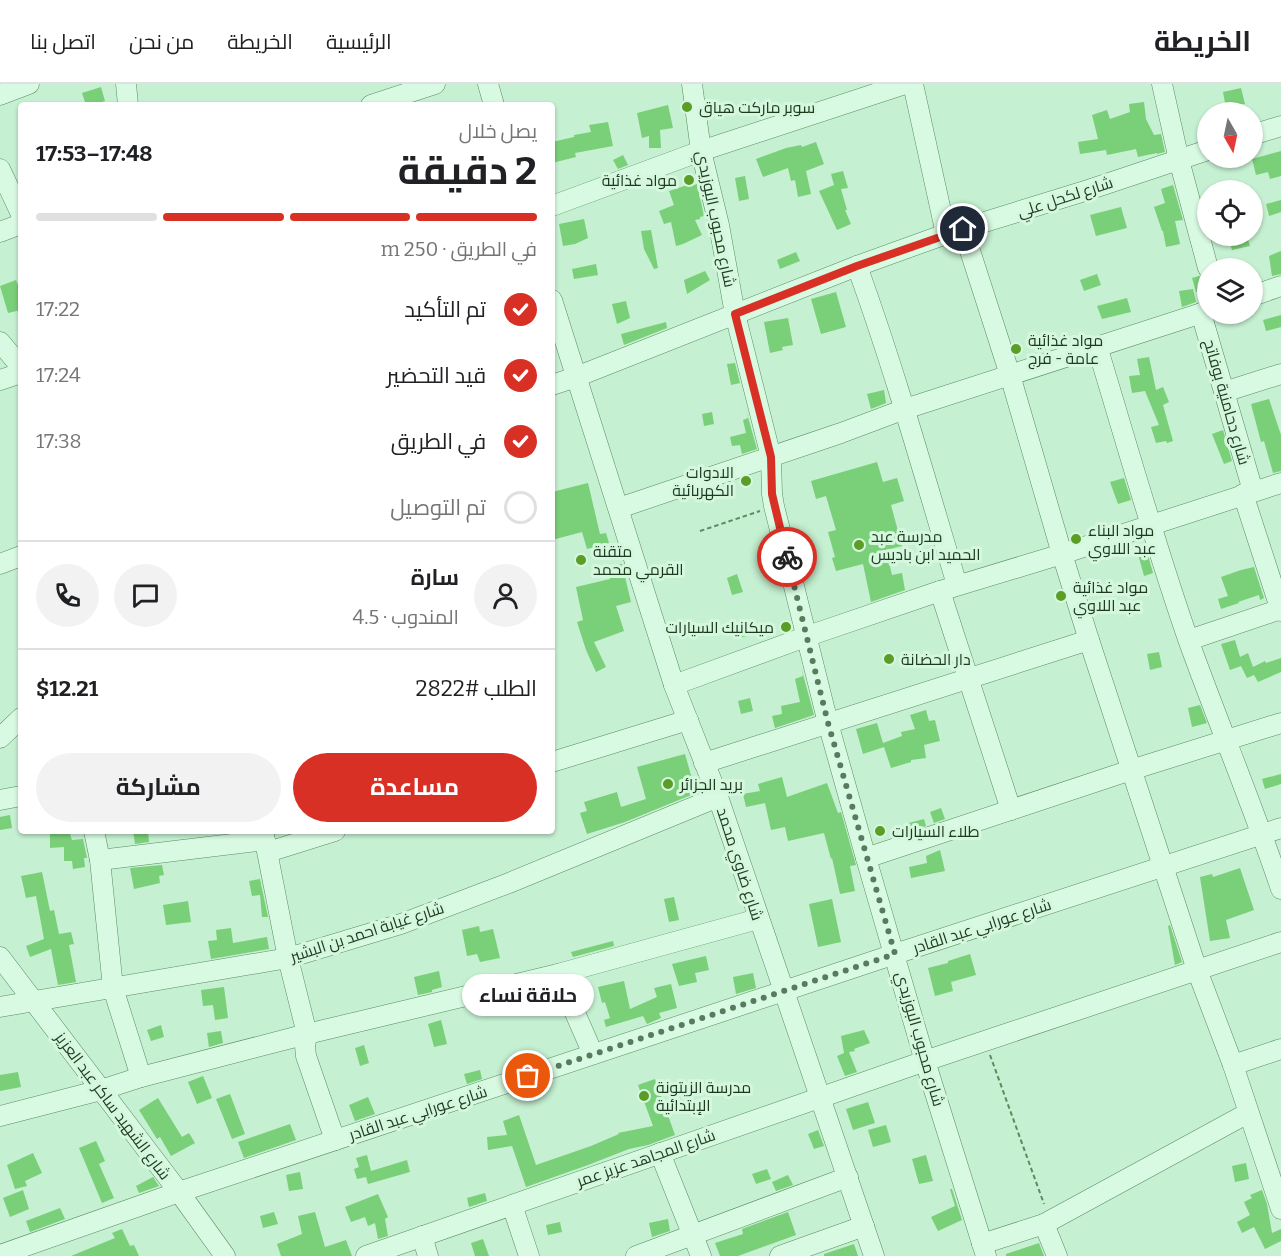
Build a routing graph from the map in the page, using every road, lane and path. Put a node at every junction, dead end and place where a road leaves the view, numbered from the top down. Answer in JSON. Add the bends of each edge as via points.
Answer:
{"nodes":[{"id":1,"x":29,"y":84,"type":"edge"},
{"id":2,"x":126,"y":84,"type":"edge"},
{"id":3,"x":435,"y":84,"type":"edge"},
{"id":4,"x":488,"y":84,"type":"edge"},
{"id":5,"x":692,"y":84,"type":"edge"},
{"id":6,"x":905,"y":84,"type":"edge"},
{"id":7,"x":913,"y":84,"type":"edge"},
{"id":8,"x":1162,"y":84,"type":"edge"},
{"id":9,"x":0,"y":95,"type":"edge"},
{"id":10,"x":128,"y":102,"type":"edge"},
{"id":11,"x":380,"y":102,"type":"edge"},
{"id":12,"x":493,"y":102,"type":"edge"},
{"id":13,"x":1281,"y":126,"type":"edge"},
{"id":14,"x":1263,"y":132,"type":"edge"},
{"id":15,"x":701,"y":151,"type":"junction"},
{"id":16,"x":1197,"y":154,"type":"edge"},
{"id":17,"x":1179,"y":160,"type":"junction"},
{"id":18,"x":0,"y":169,"type":"edge"},
{"id":19,"x":555,"y":205,"type":"edge"},
{"id":20,"x":18,"y":208,"type":"edge"},
{"id":21,"x":18,"y":225,"type":"edge"},
{"id":22,"x":0,"y":232,"type":"edge"},
{"id":23,"x":955,"y":232,"type":"junction"},
{"id":24,"x":1205,"y":258,"type":"edge"},
{"id":25,"x":857,"y":266,"type":"junction"},
{"id":26,"x":1281,"y":286,"type":"edge"},
{"id":27,"x":1263,"y":292,"type":"edge"},
{"id":28,"x":555,"y":310,"type":"edge"},
{"id":29,"x":735,"y":314,"type":"junction"},
{"id":30,"x":1197,"y":314,"type":"edge"},
{"id":31,"x":1207,"y":324,"type":"edge"},
{"id":32,"x":0,"y":342,"type":"edge"},
{"id":33,"x":1097,"y":346,"type":"junction"},
{"id":34,"x":18,"y":363,"type":"edge"},
{"id":35,"x":18,"y":374,"type":"edge"},
{"id":36,"x":1281,"y":374,"type":"edge"},
{"id":37,"x":1010,"y":375,"type":"junction"},
{"id":38,"x":576,"y":377,"type":"junction"},
{"id":39,"x":0,"y":380,"type":"edge"},
{"id":40,"x":555,"y":384,"type":"edge"},
{"id":41,"x":1224,"y":392,"type":"junction"},
{"id":42,"x":905,"y":409,"type":"junction"},
{"id":43,"x":771,"y":457,"type":"junction"},
{"id":44,"x":1281,"y":483,"type":"edge"},
{"id":45,"x":1248,"y":492,"type":"junction"},
{"id":46,"x":774,"y":506,"type":"junction"},
{"id":47,"x":619,"y":508,"type":"junction"},
{"id":48,"x":1152,"y":524,"type":"junction"},
{"id":49,"x":700,"y":531,"type":"dead end"},
{"id":50,"x":1062,"y":554,"type":"junction"},
{"id":51,"x":18,"y":557,"type":"edge"},
{"id":52,"x":0,"y":564,"type":"edge"},
{"id":53,"x":948,"y":588,"type":"junction"},
{"id":54,"x":1281,"y":610,"type":"edge"},
{"id":55,"x":807,"y":636,"type":"junction"},
{"id":56,"x":1089,"y":640,"type":"junction"},
{"id":57,"x":1189,"y":640,"type":"junction"},
{"id":58,"x":968,"y":679,"type":"junction"},
{"id":59,"x":674,"y":685,"type":"junction"},
{"id":60,"x":687,"y":720,"type":"junction"},
{"id":61,"x":18,"y":721,"type":"edge"},
{"id":62,"x":828,"y":723,"type":"junction"},
{"id":63,"x":1281,"y":723,"type":"edge"},
{"id":64,"x":0,"y":738,"type":"edge"},
{"id":65,"x":1226,"y":740,"type":"junction"},
{"id":66,"x":555,"y":761,"type":"edge"},
{"id":67,"x":704,"y":763,"type":"junction"},
{"id":68,"x":1131,"y":770,"type":"junction"},
{"id":69,"x":18,"y":796,"type":"edge"},
{"id":70,"x":717,"y":797,"type":"junction"},
{"id":71,"x":0,"y":800,"type":"edge"},
{"id":72,"x":1011,"y":810,"type":"junction"},
{"id":73,"x":1272,"y":831,"type":"edge"},
{"id":74,"x":95,"y":834,"type":"edge"},
{"id":75,"x":314,"y":834,"type":"edge"},
{"id":76,"x":265,"y":841,"type":"edge"},
{"id":77,"x":866,"y":858,"type":"junction"},
{"id":78,"x":100,"y":860,"type":"junction"},
{"id":79,"x":1163,"y":868,"type":"junction"},
{"id":80,"x":1281,"y":889,"type":"edge"},
{"id":81,"x":758,"y":919,"type":"junction"},
{"id":82,"x":1281,"y":942,"type":"edge"},
{"id":83,"x":895,"y":954,"type":"junction"},
{"id":84,"x":0,"y":957,"type":"edge"},
{"id":85,"x":288,"y":958,"type":"junction"},
{"id":86,"x":1197,"y":970,"type":"junction"},
{"id":87,"x":558,"y":974,"type":"junction"},
{"id":88,"x":113,"y":988,"type":"junction"},
{"id":89,"x":783,"y":991,"type":"junction"},
{"id":90,"x":34,"y":1002,"type":"junction"},
{"id":91,"x":0,"y":1007,"type":"edge"},
{"id":92,"x":307,"y":1034,"type":"junction"},
{"id":93,"x":985,"y":1041,"type":"junction"},
{"id":94,"x":1281,"y":1048,"type":"edge"},
{"id":95,"x":592,"y":1054,"type":"junction"},
{"id":96,"x":926,"y":1061,"type":"junction"},
{"id":97,"x":1233,"y":1065,"type":"junction"},
{"id":98,"x":141,"y":1077,"type":"junction"},
{"id":99,"x":101,"y":1090,"type":"junction"},
{"id":100,"x":820,"y":1097,"type":"junction"},
{"id":101,"x":1248,"y":1113,"type":"junction"},
{"id":102,"x":0,"y":1116,"type":"edge"},
{"id":103,"x":335,"y":1140,"type":"junction"},
{"id":104,"x":660,"y":1154,"type":"junction"},
{"id":105,"x":848,"y":1178,"type":"junction"},
{"id":106,"x":179,"y":1192,"type":"junction"},
{"id":107,"x":512,"y":1205,"type":"junction"},
{"id":108,"x":1281,"y":1209,"type":"edge"},
{"id":109,"x":1047,"y":1223,"type":"junction"},
{"id":110,"x":864,"y":1226,"type":"junction"},
{"id":111,"x":693,"y":1235,"type":"junction"},
{"id":112,"x":422,"y":1236,"type":"junction"},
{"id":113,"x":984,"y":1250,"type":"edge"},
{"id":114,"x":649,"y":1254,"type":"edge"},
{"id":115,"x":0,"y":1255,"type":"edge"},
{"id":116,"x":373,"y":1255,"type":"edge"},
{"id":117,"x":225,"y":1256,"type":"edge"},
{"id":118,"x":428,"y":1256,"type":"edge"},
{"id":119,"x":529,"y":1256,"type":"edge"},
{"id":120,"x":701,"y":1256,"type":"edge"},
{"id":121,"x":780,"y":1256,"type":"edge"},
{"id":122,"x":874,"y":1256,"type":"edge"},
{"id":123,"x":1057,"y":1256,"type":"edge"}],
"edges":[{"from":1,"to":9,"type":"street"},
{"from":2,"to":10,"type":"street"},
{"from":3,"to":11,"type":"street"},
{"from":4,"to":12,"type":"street"},
{"from":5,"to":15,"type":"street","name":"شارع محبوب البوزيدي"},
{"from":6,"to":15,"type":"street"},
{"from":7,"to":23,"type":"street"},
{"from":8,"to":17,"type":"street"},
{"from":13,"to":14,"type":"street"},
{"from":15,"to":19,"type":"street"},
{"from":15,"to":29,"type":"street","name":"شارع محبوب البوزيدي"},
{"from":16,"to":17,"type":"street","name":"شارع لكحل علي"},
{"from":17,"to":23,"type":"street","name":"شارع لكحل علي"},
{"from":17,"to":24,"type":"street"},
{"from":18,"to":20,"type":"street"},
{"from":21,"to":22,"type":"street"},
{"from":23,"to":25,"type":"street","name":"شارع لكحل علي"},
{"from":23,"to":37,"type":"street"},
{"from":25,"to":29,"type":"street","name":"شارع لكحل علي"},
{"from":25,"to":42,"type":"street"},
{"from":26,"to":27,"type":"street"},
{"from":28,"to":38,"type":"street","name":"شارع ضاوي محمد"},
{"from":29,"to":38,"type":"street","name":"شارع لكحل علي"},
{"from":29,"to":43,"type":"street","name":"شارع محبوب البوزيدي"},
{"from":30,"to":33,"type":"street"},
{"from":31,"to":41,"type":"street","name":"شارع دحامنية بوفاتح"},
{"from":32,"to":34,"type":"street"},
{"from":33,"to":37,"type":"street"},
{"from":33,"to":48,"type":"street"},
{"from":35,"to":39,"type":"street"},
{"from":36,"to":41,"type":"street"},
{"from":37,"to":42,"type":"street"},
{"from":37,"to":50,"type":"street"},
{"from":38,"to":40,"type":"street","name":"شارع لكحل علي"},
{"from":38,"to":47,"type":"street","name":"شارع ضاوي محمد"},
{"from":41,"to":45,"type":"street","name":"شارع دحامنية بوفاتح"},
{"from":42,"to":43,"type":"street"},
{"from":42,"to":53,"type":"street"},
{"from":43,"to":46,"type":"street","name":"شارع محبوب البوزيدي"},
{"from":43,"to":47,"type":"street"},
{"from":44,"to":45,"type":"street"},
{"from":45,"to":48,"type":"street"},
{"from":45,"to":54,"type":"street","name":"شارع دحامنية بوفاتح"},
{"from":46,"to":49,"type":"path"},
{"from":46,"to":55,"type":"street","name":"شارع محبوب البوزيدي"},
{"from":47,"to":59,"type":"street","name":"شارع ضاوي محمد"},
{"from":48,"to":50,"type":"street"},
{"from":48,"to":57,"type":"street"},
{"from":50,"to":53,"type":"street"},
{"from":50,"to":56,"type":"street"},
{"from":51,"to":52,"type":"street"},
{"from":53,"to":55,"type":"street"},
{"from":53,"to":58,"type":"street"},
{"from":54,"to":57,"type":"street"},
{"from":55,"to":59,"type":"street"},
{"from":55,"to":62,"type":"street","name":"شارع محبوب البوزيدي"},
{"from":56,"to":58,"type":"street"},
{"from":56,"to":68,"type":"street"},
{"from":57,"to":65,"type":"street"},
{"from":58,"to":62,"type":"street"},
{"from":58,"to":72,"type":"street"},
{"from":59,"to":60,"type":"street","name":"شارع ضاوي محمد"},
{"from":60,"to":66,"type":"street"},
{"from":60,"to":67,"type":"street","name":"شارع ضاوي محمد"},
{"from":61,"to":64,"type":"street"},
{"from":62,"to":67,"type":"street"},
{"from":62,"to":77,"type":"street","name":"شارع محبوب البوزيدي"},
{"from":63,"to":65,"type":"street"},
{"from":65,"to":68,"type":"street"},
{"from":65,"to":73,"type":"street"},
{"from":67,"to":70,"type":"street","name":"شارع ضاوي محمد"},
{"from":68,"to":72,"type":"street"},
{"from":68,"to":79,"type":"street"},
{"from":69,"to":71,"type":"street"},
{"from":70,"to":81,"type":"street","name":"شارع ضاوي محمد"},
{"from":70,"to":85,"type":"street","name":"شارع غيابة احمد بن البشير","via":[[412,920]]},
{"from":72,"to":77,"type":"street"},
{"from":73,"to":79,"type":"street","name":"شارع عورابي عبد القادر"},
{"from":73,"to":80,"type":"street"},
{"from":74,"to":78,"type":"street"},
{"from":75,"to":76,"type":"street"},
{"from":76,"to":78,"type":"street"},
{"from":76,"to":85,"type":"street"},
{"from":77,"to":83,"type":"street","name":"شارع محبوب البوزيدي"},
{"from":78,"to":88,"type":"street"},
{"from":79,"to":83,"type":"street","name":"شارع عورابي عبد القادر"},
{"from":79,"to":86,"type":"street"},
{"from":81,"to":87,"type":"street"},
{"from":81,"to":89,"type":"street","name":"شارع ضاوي محمد"},
{"from":82,"to":86,"type":"street","name":"شارع المجاهد عزيز عمر"},
{"from":83,"to":89,"type":"street","name":"شارع عورابي عبد القادر"},
{"from":83,"to":96,"type":"street","name":"شارع محبوب البوزيدي"},
{"from":84,"to":90,"type":"street","name":"شارع الشهيد ساكر عبد العزيز"},
{"from":85,"to":88,"type":"street","name":"شارع غيابة احمد بن البشير"},
{"from":85,"to":92,"type":"street"},
{"from":86,"to":93,"type":"street","name":"شارع المجاهد عزيز عمر"},
{"from":86,"to":97,"type":"street"},
{"from":87,"to":92,"type":"street"},
{"from":87,"to":95,"type":"street"},
{"from":88,"to":90,"type":"street","name":"شارع غيابة احمد بن البشير"},
{"from":88,"to":98,"type":"street"},
{"from":89,"to":95,"type":"street","name":"شارع عورابي عبد القادر"},
{"from":89,"to":100,"type":"street","name":"شارع ضاوي محمد"},
{"from":90,"to":91,"type":"street","name":"شارع غيابة احمد بن البشير"},
{"from":90,"to":99,"type":"street","name":"شارع الشهيد ساكر عبد العزيز"},
{"from":92,"to":98,"type":"street"},
{"from":92,"to":103,"type":"street","via":[[306,1056]]},
{"from":93,"to":96,"type":"street","name":"شارع المجاهد عزيز عمر"},
{"from":93,"to":109,"type":"path"},
{"from":94,"to":97,"type":"street"},
{"from":95,"to":103,"type":"street","name":"شارع عورابي عبد القادر"},
{"from":96,"to":100,"type":"street","name":"شارع المجاهد عزيز عمر"},
{"from":96,"to":113,"type":"street","name":"شارع محبوب البوزيدي"},
{"from":97,"to":101,"type":"street"},
{"from":98,"to":99,"type":"street"},
{"from":99,"to":102,"type":"street"},
{"from":99,"to":106,"type":"street","name":"شارع الشهيد ساكر عبد العزيز"},
{"from":100,"to":104,"type":"street","name":"شارع المجاهد عزيز عمر"},
{"from":100,"to":105,"type":"street","name":"شارع ضاوي محمد"},
{"from":101,"to":108,"type":"street"},
{"from":101,"to":109,"type":"street"},
{"from":103,"to":106,"type":"street","name":"شارع عورابي عبد القادر"},
{"from":104,"to":107,"type":"street","name":"شارع المجاهد عزيز عمر"},
{"from":104,"to":111,"type":"street"},
{"from":105,"to":110,"type":"street","name":"شارع ضاوي محمد"},
{"from":105,"to":111,"type":"street"},
{"from":106,"to":115,"type":"street","name":"شارع عورابي عبد القادر"},
{"from":106,"to":117,"type":"street","name":"شارع الشهيد ساكر عبد العزيز"},
{"from":107,"to":112,"type":"street","name":"شارع المجاهد عزيز عمر"},
{"from":107,"to":119,"type":"street"},
{"from":109,"to":113,"type":"street"},
{"from":109,"to":123,"type":"street"},
{"from":110,"to":121,"type":"street"},
{"from":110,"to":122,"type":"street","name":"شارع ضاوي محمد"},
{"from":111,"to":114,"type":"street"},
{"from":111,"to":120,"type":"street"},
{"from":112,"to":116,"type":"street","name":"شارع المجاهد عزيز عمر"},
{"from":112,"to":118,"type":"street"}]}
